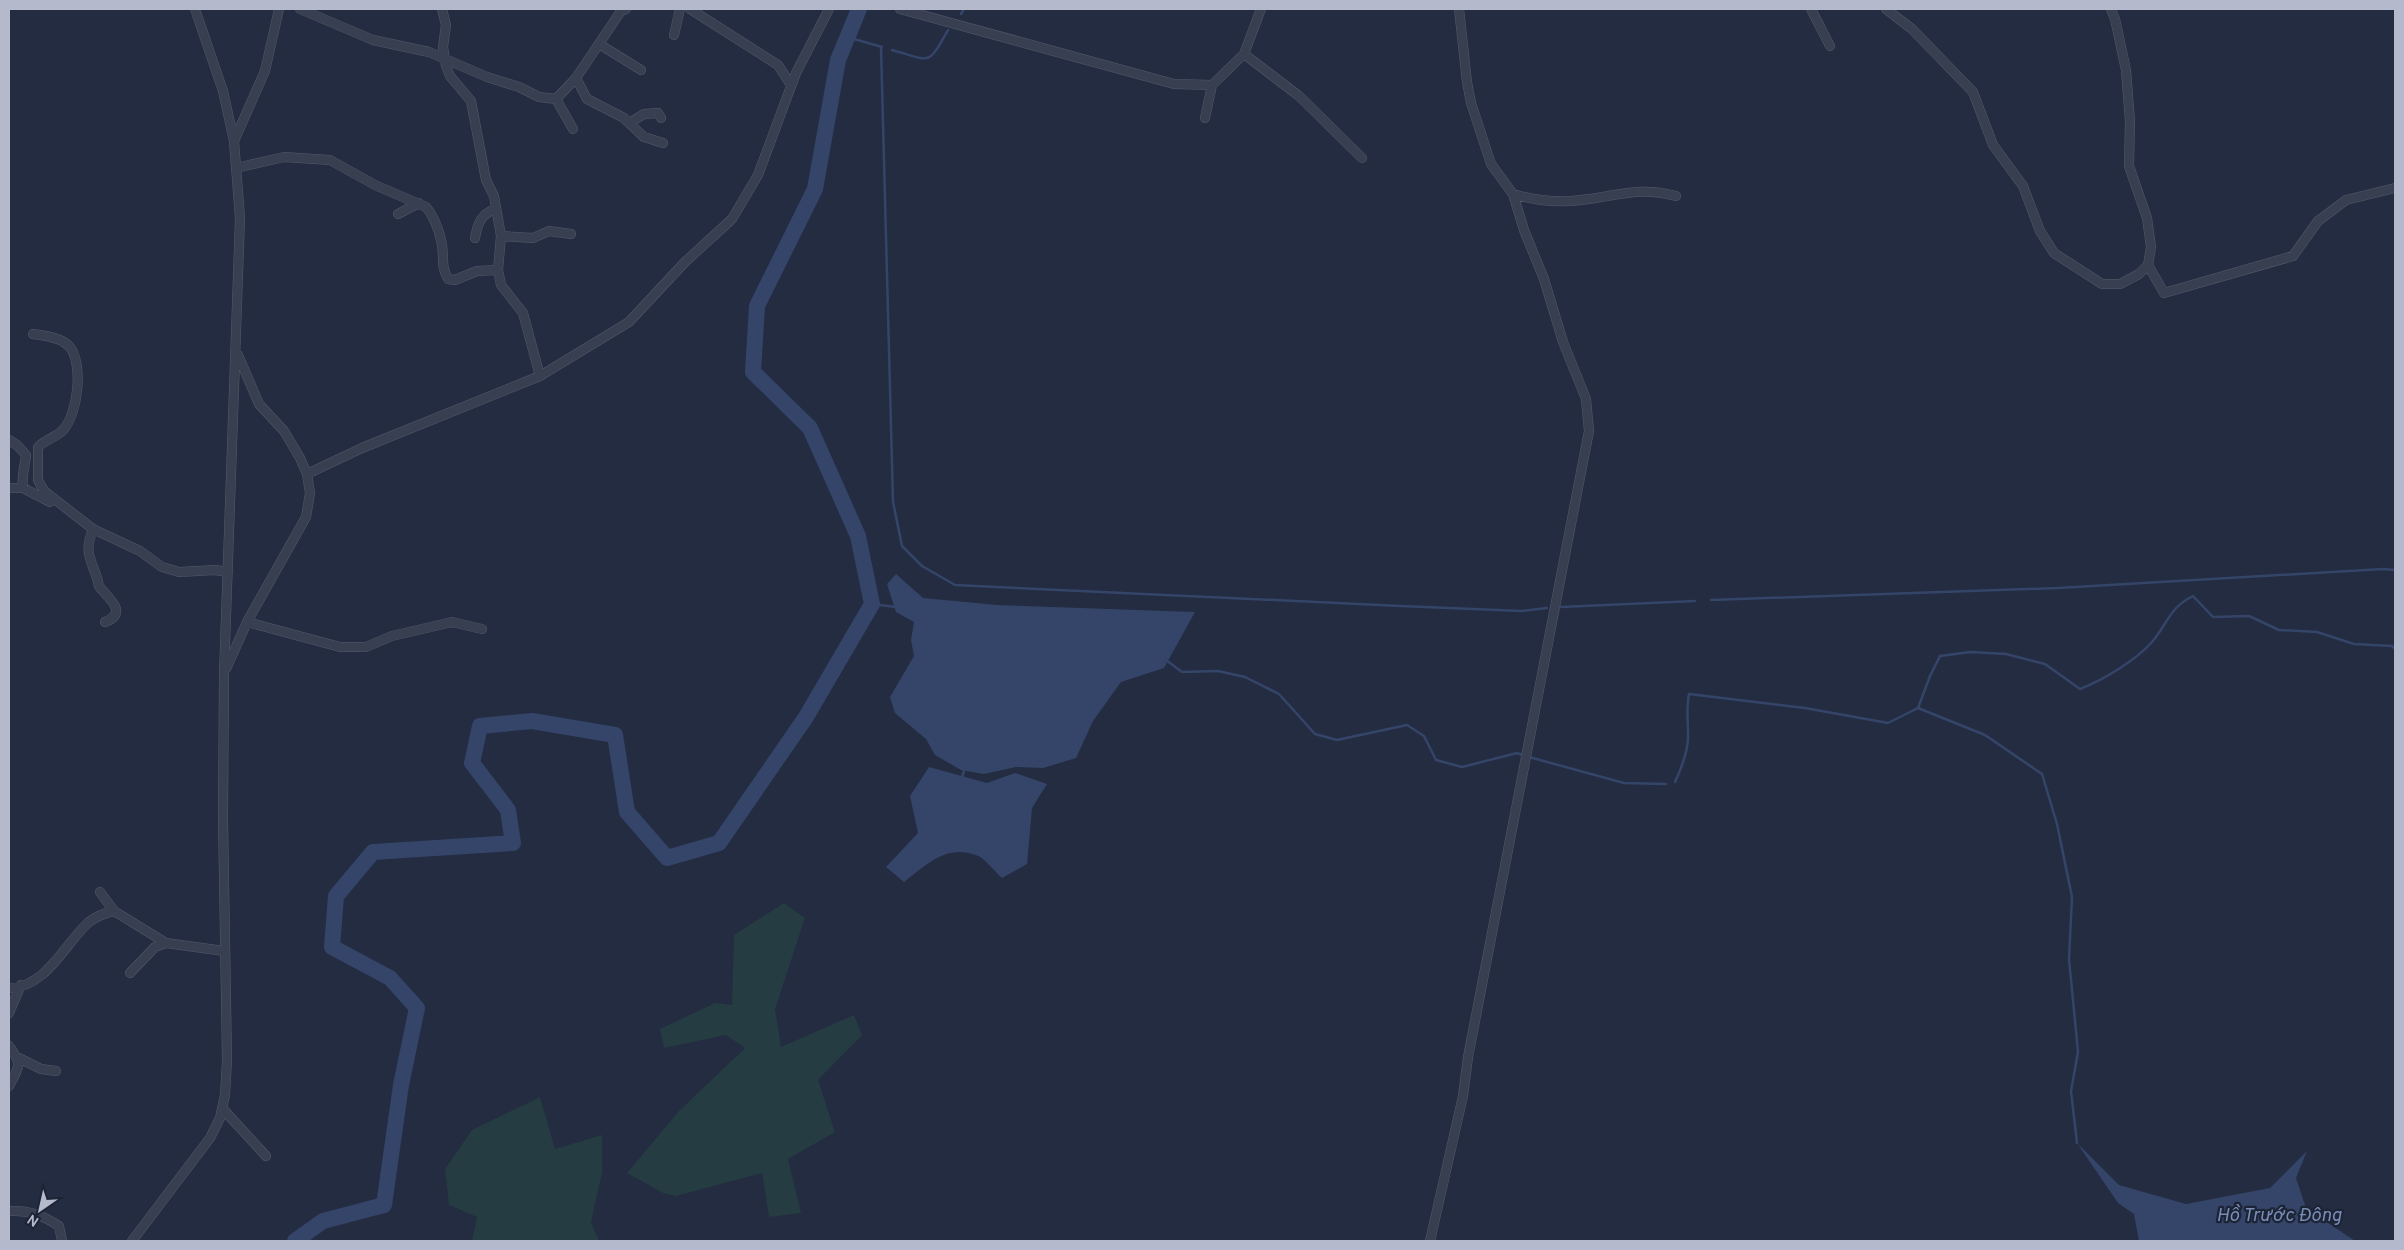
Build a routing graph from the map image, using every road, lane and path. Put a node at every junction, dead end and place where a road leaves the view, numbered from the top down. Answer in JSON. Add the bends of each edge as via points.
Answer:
{"nodes":[{"id":1,"x":195,"y":9,"type":"edge"},
{"id":2,"x":279,"y":9,"type":"edge"},
{"id":3,"x":300,"y":9,"type":"edge"},
{"id":4,"x":442,"y":9,"type":"edge"},
{"id":5,"x":626,"y":9,"type":"edge"},
{"id":6,"x":680,"y":9,"type":"edge"},
{"id":7,"x":690,"y":9,"type":"edge"},
{"id":8,"x":829,"y":9,"type":"edge"},
{"id":9,"x":900,"y":9,"type":"edge"},
{"id":10,"x":1261,"y":9,"type":"edge"},
{"id":11,"x":1459,"y":9,"type":"edge"},
{"id":12,"x":1811,"y":9,"type":"edge"},
{"id":13,"x":1886,"y":9,"type":"edge"},
{"id":14,"x":2111,"y":9,"type":"edge"},
{"id":15,"x":674,"y":35,"type":"dead end"},
{"id":16,"x":599,"y":44,"type":"junction"},
{"id":17,"x":1830,"y":46,"type":"dead end"},
{"id":18,"x":1244,"y":54,"type":"junction"},
{"id":19,"x":445,"y":58,"type":"junction"},
{"id":20,"x":641,"y":70,"type":"dead end"},
{"id":21,"x":576,"y":78,"type":"junction"},
{"id":22,"x":791,"y":85,"type":"junction"},
{"id":23,"x":1212,"y":85,"type":"junction"},
{"id":24,"x":556,"y":99,"type":"junction"},
{"id":25,"x":661,"y":118,"type":"dead end"},
{"id":26,"x":1205,"y":118,"type":"dead end"},
{"id":27,"x":629,"y":123,"type":"junction"},
{"id":28,"x":573,"y":129,"type":"dead end"},
{"id":29,"x":234,"y":141,"type":"junction"},
{"id":30,"x":663,"y":143,"type":"dead end"},
{"id":31,"x":1362,"y":158,"type":"dead end"},
{"id":32,"x":236,"y":168,"type":"junction"},
{"id":33,"x":2395,"y":188,"type":"edge"},
{"id":34,"x":1513,"y":194,"type":"junction"},
{"id":35,"x":1676,"y":196,"type":"dead end"},
{"id":36,"x":419,"y":203,"type":"junction"},
{"id":37,"x":496,"y":208,"type":"junction"},
{"id":38,"x":398,"y":214,"type":"dead end"},
{"id":39,"x":572,"y":234,"type":"dead end"},
{"id":40,"x":501,"y":236,"type":"junction"},
{"id":41,"x":475,"y":238,"type":"dead end"},
{"id":42,"x":2148,"y":265,"type":"junction"},
{"id":43,"x":498,"y":270,"type":"junction"},
{"id":44,"x":33,"y":334,"type":"dead end"},
{"id":45,"x":236,"y":351,"type":"junction"},
{"id":46,"x":540,"y":376,"type":"junction"},
{"id":47,"x":9,"y":440,"type":"edge"},
{"id":48,"x":307,"y":474,"type":"junction"},
{"id":49,"x":9,"y":488,"type":"edge"},
{"id":50,"x":23,"y":488,"type":"junction"},
{"id":51,"x":77,"y":515,"type":"junction"},
{"id":52,"x":93,"y":529,"type":"junction"},
{"id":53,"x":228,"y":572,"type":"junction"},
{"id":54,"x":105,"y":622,"type":"dead end"},
{"id":55,"x":247,"y":622,"type":"junction"},
{"id":56,"x":482,"y":629,"type":"dead end"},
{"id":57,"x":224,"y":674,"type":"junction"},
{"id":58,"x":100,"y":892,"type":"dead end"},
{"id":59,"x":114,"y":910,"type":"junction"},
{"id":60,"x":166,"y":943,"type":"junction"},
{"id":61,"x":224,"y":951,"type":"junction"},
{"id":62,"x":130,"y":973,"type":"dead end"},
{"id":63,"x":21,"y":985,"type":"junction"},
{"id":64,"x":9,"y":988,"type":"edge"},
{"id":65,"x":9,"y":1013,"type":"edge"},
{"id":66,"x":9,"y":1046,"type":"edge"},
{"id":67,"x":19,"y":1058,"type":"junction"},
{"id":68,"x":56,"y":1071,"type":"dead end"},
{"id":69,"x":9,"y":1086,"type":"edge"},
{"id":70,"x":222,"y":1108,"type":"junction"},
{"id":71,"x":266,"y":1156,"type":"dead end"},
{"id":72,"x":9,"y":1211,"type":"edge"},
{"id":73,"x":62,"y":1241,"type":"edge"},
{"id":74,"x":132,"y":1241,"type":"edge"},
{"id":75,"x":1430,"y":1241,"type":"edge"}],
"edges":[{"from":1,"to":29,"type":"street","via":[[223,91]]},
{"from":2,"to":29,"type":"street","via":[[265,71]]},
{"from":3,"to":19,"type":"street","via":[[374,40],[417,48]]},
{"from":4,"to":19,"type":"street","via":[[446,25]]},
{"from":5,"to":16,"type":"street","via":[[621,11]]},
{"from":6,"to":15,"type":"street"},
{"from":7,"to":22,"type":"street","via":[[778,65]]},
{"from":8,"to":22,"type":"street"},
{"from":9,"to":23,"type":"street","via":[[1174,84]]},
{"from":10,"to":18,"type":"street"},
{"from":11,"to":34,"type":"street","via":[[1466,82],[1472,104],[1491,164]]},
{"from":12,"to":17,"type":"street"},
{"from":13,"to":42,"type":"street","via":[[1912,29],[1973,92],[1993,145],[2023,186],[2040,231],[2054,253],[2102,284],[2120,284]]},
{"from":14,"to":42,"type":"street","via":[[2126,70],[2129,166],[2147,218],[2151,247]]},
{"from":16,"to":20,"type":"street"},
{"from":16,"to":21,"type":"street"},
{"from":18,"to":23,"type":"street"},
{"from":18,"to":31,"type":"street","via":[[1299,96]]},
{"from":19,"to":24,"type":"street","via":[[539,97]]},
{"from":19,"to":37,"type":"street","via":[[450,76],[467,94],[474,110],[486,180]]},
{"from":21,"to":24,"type":"street"},
{"from":21,"to":27,"type":"street","via":[[587,99]]},
{"from":22,"to":46,"type":"street","via":[[758,175],[732,219],[685,262],[629,322]]},
{"from":23,"to":26,"type":"street"},
{"from":24,"to":28,"type":"street"},
{"from":25,"to":27,"type":"street","via":[[658,113],[651,112]]},
{"from":27,"to":30,"type":"street","via":[[644,137]]},
{"from":29,"to":32,"type":"street"},
{"from":32,"to":36,"type":"street","via":[[284,157],[330,160],[375,185]]},
{"from":32,"to":45,"type":"street","via":[[240,218]]},
{"from":33,"to":42,"type":"street","via":[[2346,200],[2318,221],[2294,256],[2164,293]]},
{"from":34,"to":35,"type":"street","via":[[1552,202],[1639,190]]},
{"from":34,"to":75,"type":"street","via":[[1563,342],[1586,399],[1589,431],[1468,1056],[1463,1096]]},
{"from":36,"to":38,"type":"street"},
{"from":36,"to":43,"type":"street","via":[[431,212],[441,241],[443,272],[448,279],[455,280],[477,271]]},
{"from":37,"to":40,"type":"street"},
{"from":37,"to":41,"type":"street","via":[[479,220]]},
{"from":39,"to":40,"type":"street","via":[[550,231],[533,238]]},
{"from":40,"to":43,"type":"street"},
{"from":43,"to":46,"type":"street","via":[[501,285],[523,313]]},
{"from":44,"to":51,"type":"street","via":[[57,338],[75,354],[78,368],[71,419],[62,432],[47,438],[38,447],[36,465],[44,491]]},
{"from":45,"to":48,"type":"street","via":[[259,404],[284,431]]},
{"from":45,"to":53,"type":"street"},
{"from":46,"to":48,"type":"street","via":[[362,448]]},
{"from":47,"to":50,"type":"street","via":[[26,455],[21,474]]},
{"from":48,"to":55,"type":"street","via":[[310,493],[306,517]]},
{"from":49,"to":50,"type":"street"},
{"from":50,"to":51,"type":"street"},
{"from":51,"to":52,"type":"street"},
{"from":52,"to":53,"type":"street","via":[[140,551],[162,567],[179,572]]},
{"from":52,"to":54,"type":"street","via":[[87,542],[88,555],[99,586],[115,605],[115,612]]},
{"from":53,"to":57,"type":"street"},
{"from":55,"to":56,"type":"street","via":[[340,647],[366,646],[392,636],[452,622]]},
{"from":55,"to":57,"type":"street"},
{"from":57,"to":61,"type":"street"},
{"from":58,"to":59,"type":"street"},
{"from":59,"to":60,"type":"street"},
{"from":59,"to":63,"type":"street","via":[[90,922],[40,976]]},
{"from":60,"to":61,"type":"street"},
{"from":60,"to":62,"type":"street","via":[[155,947]]},
{"from":61,"to":70,"type":"street","via":[[227,1060]]},
{"from":63,"to":64,"type":"street"},
{"from":63,"to":65,"type":"street"},
{"from":66,"to":67,"type":"street"},
{"from":67,"to":68,"type":"street","via":[[34,1066]]},
{"from":67,"to":69,"type":"street","via":[[20,1064]]},
{"from":70,"to":71,"type":"street"},
{"from":70,"to":74,"type":"street","via":[[210,1138]]},
{"from":72,"to":73,"type":"street","via":[[26,1210],[43,1216],[59,1226]]}]}
